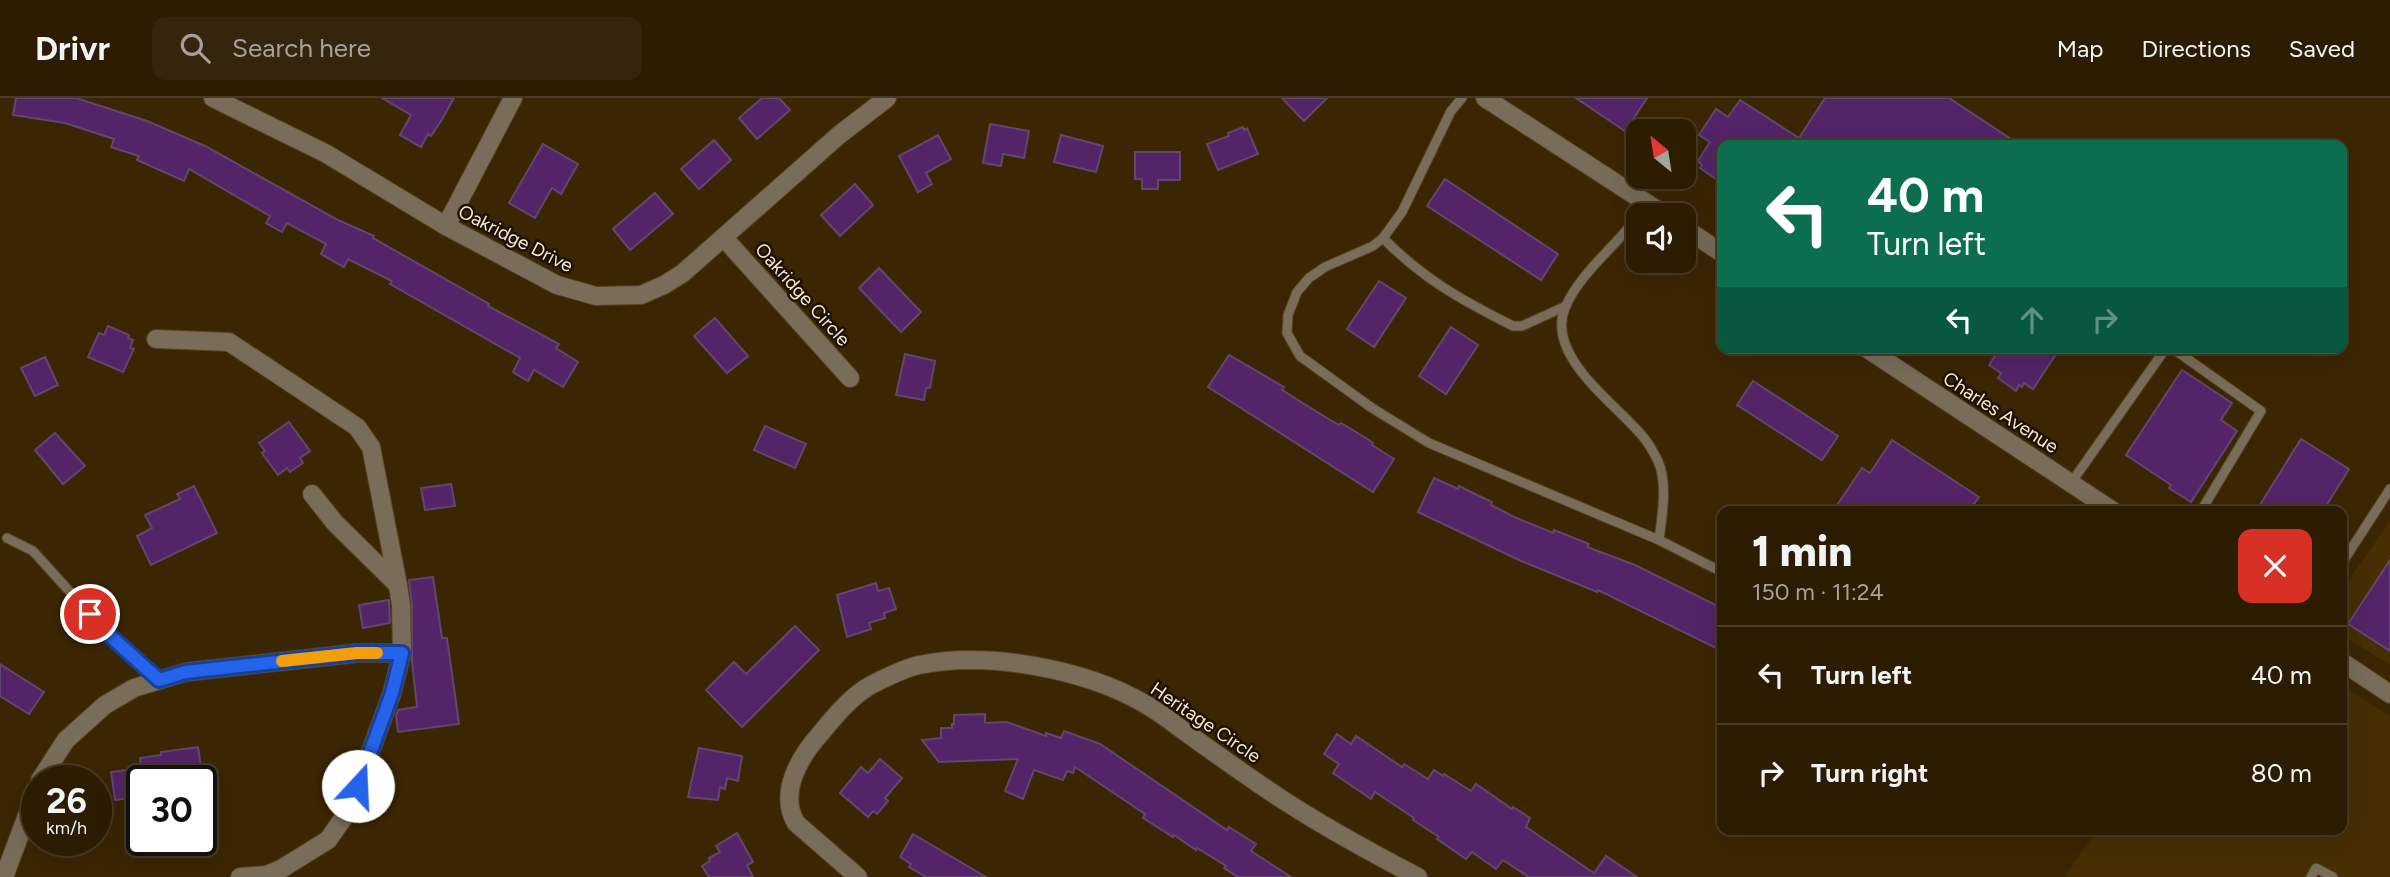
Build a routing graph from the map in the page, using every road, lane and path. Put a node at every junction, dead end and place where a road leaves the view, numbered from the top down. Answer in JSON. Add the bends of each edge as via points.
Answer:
{"nodes":[{"id":1,"x":213,"y":98,"type":"edge"},
{"id":2,"x":513,"y":98,"type":"edge"},
{"id":3,"x":887,"y":98,"type":"edge"},
{"id":4,"x":1462,"y":98,"type":"edge"},
{"id":5,"x":1485,"y":98,"type":"edge"},
{"id":6,"x":1647,"y":203,"type":"edge"},
{"id":7,"x":446,"y":226,"type":"junction"},
{"id":8,"x":1626,"y":230,"type":"edge"},
{"id":9,"x":1696,"y":236,"type":"edge"},
{"id":10,"x":724,"y":237,"type":"junction"},
{"id":11,"x":1383,"y":239,"type":"junction"},
{"id":12,"x":1717,"y":250,"type":"edge"},
{"id":13,"x":1566,"y":306,"type":"junction"},
{"id":14,"x":156,"y":339,"type":"dead end"},
{"id":15,"x":1876,"y":354,"type":"edge"},
{"id":16,"x":2162,"y":354,"type":"edge"},
{"id":17,"x":2180,"y":354,"type":"edge"},
{"id":18,"x":850,"y":378,"type":"dead end"},
{"id":19,"x":2071,"y":483,"type":"junction"},
{"id":20,"x":2390,"y":489,"type":"edge"},
{"id":21,"x":312,"y":494,"type":"dead end"},
{"id":22,"x":2106,"y":506,"type":"edge"},
{"id":23,"x":2205,"y":506,"type":"edge"},
{"id":24,"x":7,"y":538,"type":"dead end"},
{"id":25,"x":1659,"y":540,"type":"junction"},
{"id":26,"x":2347,"y":554,"type":"edge"},
{"id":27,"x":1717,"y":569,"type":"edge"},
{"id":28,"x":398,"y":585,"type":"junction"},
{"id":29,"x":402,"y":653,"type":"junction"},
{"id":30,"x":2347,"y":665,"type":"edge"},
{"id":31,"x":159,"y":680,"type":"junction"},
{"id":32,"x":2390,"y":694,"type":"edge"},
{"id":33,"x":50,"y":765,"type":"edge"},
{"id":34,"x":21,"y":832,"type":"edge"},
{"id":35,"x":4,"y":877,"type":"edge"},
{"id":36,"x":240,"y":877,"type":"edge"},
{"id":37,"x":858,"y":877,"type":"edge"},
{"id":38,"x":1418,"y":877,"type":"edge"},
{"id":39,"x":2311,"y":877,"type":"edge"},
{"id":40,"x":2333,"y":877,"type":"edge"}],
"edges":[{"from":1,"to":7,"type":"street","name":"Oakridge Drive","via":[[325,153]]},
{"from":2,"to":7,"type":"street"},
{"from":3,"to":10,"type":"street","name":"Oakridge Drive"},
{"from":4,"to":11,"type":"lane"},
{"from":5,"to":6,"type":"street"},
{"from":7,"to":10,"type":"street","name":"Oakridge Drive","via":[[557,285],[596,296],[641,295],[664,285]]},
{"from":8,"to":13,"type":"lane","via":[[1581,281]]},
{"from":9,"to":12,"type":"street"},
{"from":10,"to":18,"type":"street","name":"Oakridge Circle"},
{"from":11,"to":13,"type":"lane","via":[[1408,264],[1460,299],[1513,326]]},
{"from":11,"to":25,"type":"lane","via":[[1325,267],[1297,292],[1287,333],[1300,356],[1429,443]]},
{"from":13,"to":25,"type":"lane","via":[[1560,322],[1563,338],[1579,368],[1644,438],[1658,461],[1662,473]]},
{"from":14,"to":28,"type":"street","via":[[229,342],[357,427],[371,447]]},
{"from":15,"to":19,"type":"street","name":"Charles Avenue"},
{"from":16,"to":19,"type":"lane"},
{"from":17,"to":23,"type":"lane","via":[[2261,411]]},
{"from":19,"to":22,"type":"street","name":"Charles Avenue"},
{"from":20,"to":26,"type":"lane"},
{"from":21,"to":28,"type":"street"},
{"from":24,"to":31,"type":"lane","via":[[33,551],[108,634]]},
{"from":25,"to":27,"type":"lane"},
{"from":28,"to":29,"type":"street"},
{"from":29,"to":31,"type":"street","via":[[357,653],[186,672]]},
{"from":29,"to":36,"type":"street","via":[[349,810],[328,840],[281,869]]},
{"from":30,"to":32,"type":"street"},
{"from":31,"to":33,"type":"street","via":[[105,705],[66,740]]},
{"from":34,"to":35,"type":"street"},
{"from":37,"to":38,"type":"street","name":"Heritage Circle","via":[[796,823],[788,806],[796,769],[809,746],[866,688],[916,665],[947,661],[1044,667],[1095,680],[1146,704],[1282,799]]},
{"from":39,"to":40,"type":"lane","via":[[2316,868]]}]}
